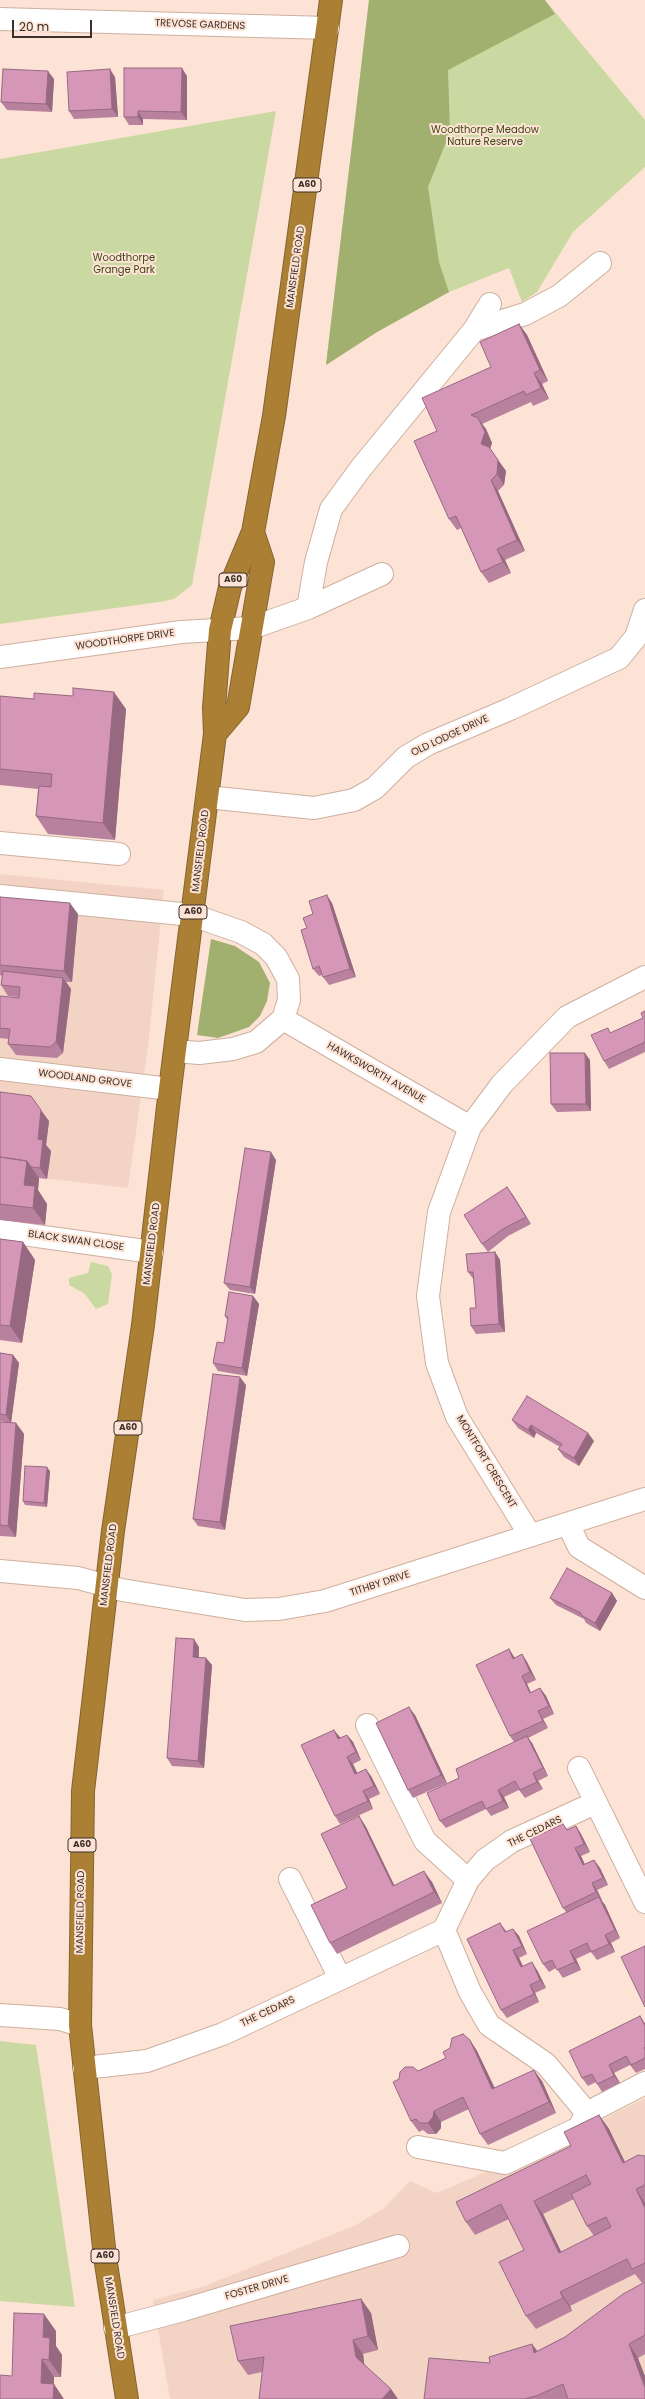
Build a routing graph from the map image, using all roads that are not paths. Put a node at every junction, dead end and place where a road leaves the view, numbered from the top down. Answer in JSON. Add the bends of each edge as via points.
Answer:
{"nodes":[{"id":1,"x":332,"y":0,"type":"edge"},
{"id":2,"x":0,"y":19,"type":"edge"},
{"id":3,"x":328,"y":28,"type":"junction"},
{"id":4,"x":600,"y":263,"type":"dead end"},
{"id":5,"x":490,"y":304,"type":"dead end"},
{"id":6,"x":474,"y":330,"type":"junction"},
{"id":7,"x":253,"y":532,"type":"junction"},
{"id":8,"x":382,"y":574,"type":"dead end"},
{"id":9,"x":308,"y":608,"type":"junction"},
{"id":10,"x":645,"y":610,"type":"edge"},
{"id":11,"x":251,"y":628,"type":"junction"},
{"id":12,"x":220,"y":630,"type":"junction"},
{"id":13,"x":0,"y":657,"type":"edge"},
{"id":14,"x":215,"y":734,"type":"junction"},
{"id":15,"x":207,"y":797,"type":"junction"},
{"id":16,"x":0,"y":843,"type":"edge"},
{"id":17,"x":119,"y":854,"type":"dead end"},
{"id":18,"x":0,"y":896,"type":"edge"},
{"id":19,"x":192,"y":915,"type":"junction"},
{"id":20,"x":645,"y":977,"type":"edge"},
{"id":21,"x":283,"y":1019,"type":"junction"},
{"id":22,"x":175,"y":1051,"type":"junction"},
{"id":23,"x":0,"y":1069,"type":"edge"},
{"id":24,"x":170,"y":1089,"type":"junction"},
{"id":25,"x":470,"y":1127,"type":"junction"},
{"id":26,"x":0,"y":1231,"type":"edge"},
{"id":27,"x":152,"y":1252,"type":"junction"},
{"id":28,"x":645,"y":1499,"type":"edge"},
{"id":29,"x":568,"y":1524,"type":"junction"},
{"id":30,"x":530,"y":1534,"type":"junction"},
{"id":31,"x":0,"y":1571,"type":"edge"},
{"id":32,"x":107,"y":1586,"type":"junction"},
{"id":33,"x":645,"y":1588,"type":"edge"},
{"id":34,"x":367,"y":1725,"type":"dead end"},
{"id":35,"x":579,"y":1768,"type":"dead end"},
{"id":36,"x":595,"y":1803,"type":"junction"},
{"id":37,"x":290,"y":1878,"type":"dead end"},
{"id":38,"x":468,"y":1880,"type":"junction"},
{"id":39,"x":645,"y":1902,"type":"edge"},
{"id":40,"x":444,"y":1930,"type":"junction"},
{"id":41,"x":340,"y":1978,"type":"junction"},
{"id":42,"x":0,"y":2015,"type":"edge"},
{"id":43,"x":80,"y":2025,"type":"junction"},
{"id":44,"x":84,"y":2068,"type":"junction"},
{"id":45,"x":645,"y":2083,"type":"edge"},
{"id":46,"x":587,"y":2113,"type":"junction"},
{"id":47,"x":418,"y":2146,"type":"dead end"},
{"id":48,"x":398,"y":2246,"type":"dead end"},
{"id":49,"x":115,"y":2328,"type":"junction"},
{"id":50,"x":127,"y":2399,"type":"edge"}],
"edges":[{"from":1,"to":3,"type":"highway","name":"MANSFIELD ROAD","number":"A60"},
{"from":2,"to":3,"type":"street","name":"TREVOSE GARDENS"},
{"from":3,"to":7,"type":"highway","name":"MANSFIELD ROAD","number":"A60","via":[[285,346]]},
{"from":4,"to":6,"type":"street","via":[[559,296],[525,314]]},
{"from":5,"to":6,"type":"street"},
{"from":6,"to":9,"type":"street","via":[[361,468],[331,510],[316,562]]},
{"from":7,"to":11,"type":"highway","name":"MANSFIELD ROAD","number":"A60","via":[[263,562]]},
{"from":7,"to":12,"type":"highway","name":"MANSFIELD ROAD","number":"A60","via":[[230,587]]},
{"from":8,"to":9,"type":"street","name":"WOODTHORPE DRIVE"},
{"from":9,"to":11,"type":"street","name":"WOODTHORPE DRIVE"},
{"from":10,"to":15,"type":"street","name":"OLD LODGE DRIVE","via":[[636,637],[619,658],[422,747],[406,757],[375,788],[354,800],[302,808]]},
{"from":11,"to":12,"type":"street","name":"WOODTHORPE DRIVE"},
{"from":11,"to":14,"type":"highway","name":"MANSFIELD ROAD","number":"A60","via":[[238,707]]},
{"from":12,"to":13,"type":"street","name":"WOODTHORPE DRIVE","via":[[181,632]]},
{"from":12,"to":14,"type":"highway","name":"MANSFIELD ROAD","number":"A60","via":[[214,708]]},
{"from":14,"to":15,"type":"highway","name":"MANSFIELD ROAD","number":"A60"},
{"from":15,"to":19,"type":"highway","name":"MANSFIELD ROAD","number":"A60"},
{"from":16,"to":17,"type":"street"},
{"from":18,"to":19,"type":"street"},
{"from":19,"to":21,"type":"street","via":[[241,932],[264,944],[276,957],[288,979],[289,1000]]},
{"from":19,"to":22,"type":"highway","name":"MANSFIELD ROAD","number":"A60"},
{"from":20,"to":25,"type":"street","name":"MONTFORT CRESCENT","via":[[567,1018],[516,1068]]},
{"from":21,"to":22,"type":"street","via":[[256,1042],[233,1049],[199,1053]]},
{"from":21,"to":25,"type":"street","name":"HAWKSWORTH AVENUE"},
{"from":22,"to":24,"type":"highway","name":"MANSFIELD ROAD","number":"A60"},
{"from":23,"to":24,"type":"street","name":"WOODLAND GROVE"},
{"from":24,"to":27,"type":"highway","name":"MANSFIELD ROAD","number":"A60"},
{"from":25,"to":30,"type":"street","name":"MONTFORT CRESCENT","via":[[439,1212],[428,1296],[437,1363],[457,1418]]},
{"from":26,"to":27,"type":"street","name":"BLACK SWAN CLOSE"},
{"from":27,"to":32,"type":"highway","name":"MANSFIELD ROAD","number":"A60"},
{"from":28,"to":29,"type":"street","name":"TITHBY DRIVE"},
{"from":29,"to":30,"type":"street","name":"TITHBY DRIVE"},
{"from":29,"to":33,"type":"street","via":[[579,1547]]},
{"from":30,"to":32,"type":"street","name":"TITHBY DRIVE","via":[[325,1601],[279,1609],[245,1610]]},
{"from":31,"to":32,"type":"street","name":"TITHBY DRIVE","via":[[78,1578]]},
{"from":32,"to":43,"type":"highway","name":"MANSFIELD ROAD","number":"A60","via":[[84,1791]]},
{"from":34,"to":38,"type":"street","via":[[425,1841]]},
{"from":35,"to":36,"type":"street"},
{"from":36,"to":38,"type":"street","name":"THE CEDARS","via":[[512,1841],[485,1860]]},
{"from":36,"to":39,"type":"street"},
{"from":37,"to":41,"type":"street"},
{"from":38,"to":40,"type":"street","name":"THE CEDARS"},
{"from":40,"to":41,"type":"street","name":"THE CEDARS"},
{"from":40,"to":46,"type":"street","via":[[470,1992],[489,2025],[546,2064]]},
{"from":41,"to":44,"type":"street","name":"THE CEDARS","via":[[223,2034],[153,2059]]},
{"from":42,"to":43,"type":"street","via":[[60,2019]]},
{"from":43,"to":44,"type":"highway","name":"MANSFIELD ROAD","number":"A60"},
{"from":44,"to":49,"type":"highway","name":"MANSFIELD ROAD","number":"A60"},
{"from":45,"to":46,"type":"street"},
{"from":46,"to":47,"type":"street","via":[[579,2128],[505,2163]]},
{"from":48,"to":49,"type":"street","name":"FOSTER DRIVE"},
{"from":49,"to":50,"type":"highway","name":"MANSFIELD ROAD","number":"A60"}]}
